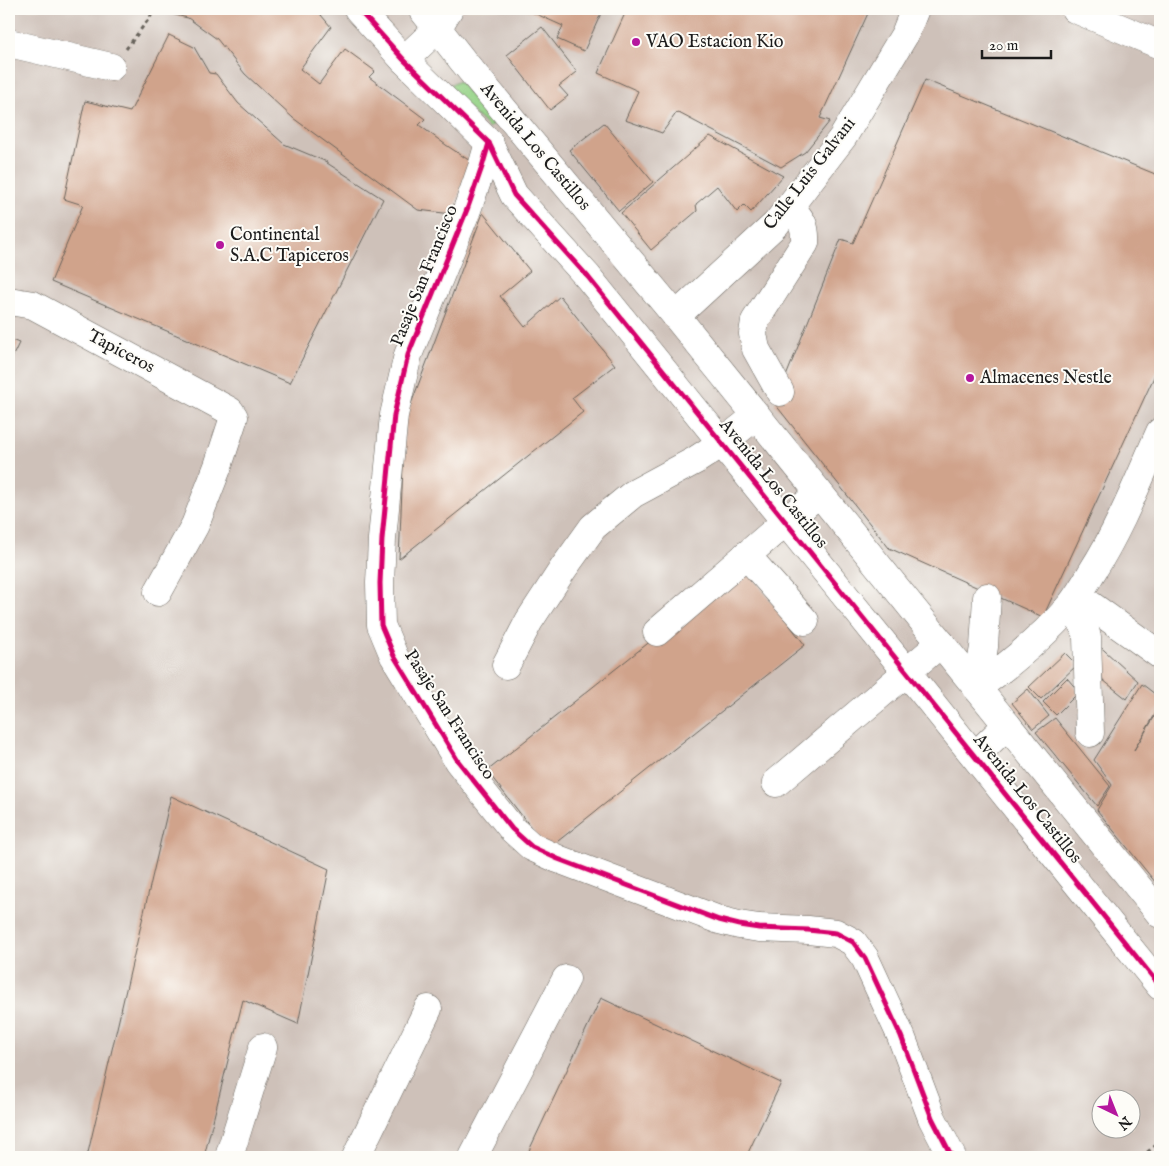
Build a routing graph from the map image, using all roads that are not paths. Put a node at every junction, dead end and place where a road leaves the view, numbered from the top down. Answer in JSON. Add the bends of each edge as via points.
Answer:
{"nodes":[{"id":1,"x":358,"y":9,"type":"edge"},
{"id":2,"x":915,"y":9,"type":"edge"},
{"id":3,"x":1075,"y":9,"type":"edge"},
{"id":4,"x":436,"y":16,"type":"edge"},
{"id":5,"x":9,"y":43,"type":"edge"},
{"id":6,"x":1160,"y":45,"type":"edge"},
{"id":7,"x":404,"y":60,"type":"junction"},
{"id":8,"x":112,"y":67,"type":"road end"},
{"id":9,"x":489,"y":142,"type":"junction"},
{"id":10,"x":790,"y":206,"type":"junction"},
{"id":11,"x":620,"y":249,"type":"junction"},
{"id":12,"x":588,"y":277,"type":"junction"},
{"id":13,"x":21,"y":303,"type":"edge"},
{"id":14,"x":676,"y":316,"type":"junction"},
{"id":15,"x":780,"y":392,"type":"dead end"},
{"id":16,"x":756,"y":416,"type":"junction"},
{"id":17,"x":1160,"y":432,"type":"edge"},
{"id":18,"x":722,"y":443,"type":"junction"},
{"id":19,"x":819,"y":493,"type":"junction"},
{"id":20,"x":786,"y":522,"type":"junction"},
{"id":21,"x":746,"y":555,"type":"junction"},
{"id":22,"x":158,"y":592,"type":"dead end"},
{"id":23,"x":987,"y":597,"type":"dead end"},
{"id":24,"x":1073,"y":602,"type":"junction"},
{"id":25,"x":805,"y":621,"type":"dead end"},
{"id":26,"x":657,"y":632,"type":"dead end"},
{"id":27,"x":941,"y":643,"type":"junction"},
{"id":28,"x":1160,"y":655,"type":"edge"},
{"id":29,"x":506,"y":665,"type":"dead end"},
{"id":30,"x":906,"y":672,"type":"junction"},
{"id":31,"x":977,"y":688,"type":"junction"},
{"id":32,"x":1007,"y":725,"type":"junction"},
{"id":33,"x":1090,"y":732,"type":"dead end"},
{"id":34,"x":974,"y":756,"type":"junction"},
{"id":35,"x":776,"y":783,"type":"dead end"},
{"id":36,"x":1160,"y":914,"type":"edge"},
{"id":37,"x":566,"y":979,"type":"dead end"},
{"id":38,"x":1160,"y":986,"type":"edge"},
{"id":39,"x":428,"y":1009,"type":"dead end"},
{"id":40,"x":263,"y":1047,"type":"dead end"},
{"id":41,"x":229,"y":1157,"type":"edge"},
{"id":42,"x":356,"y":1157,"type":"edge"},
{"id":43,"x":473,"y":1157,"type":"edge"},
{"id":44,"x":952,"y":1157,"type":"edge"}],
"edges":[{"from":1,"to":7,"type":"street","name":"Avenida Los Castillos"},
{"from":2,"to":10,"type":"street","name":"Calle Luis Galvani","via":[[905,34],[843,138]]},
{"from":3,"to":6,"type":"street"},
{"from":4,"to":7,"type":"street"},
{"from":4,"to":11,"type":"street","name":"Avenida Los Castillos"},
{"from":5,"to":8,"type":"street"},
{"from":7,"to":9,"type":"street","name":"Avenida Los Castillos"},
{"from":9,"to":12,"type":"street","name":"Avenida Los Castillos","via":[[514,195]]},
{"from":9,"to":44,"type":"street","name":"Pasaje San Francisco","via":[[468,207],[408,355],[394,415],[380,583],[382,625],[394,656],[458,761],[512,829],[532,848],[719,920],[759,928],[836,933],[853,942],[865,958],[901,1036],[932,1118]]},
{"from":10,"to":14,"type":"street","name":"Calle Luis Galvani","via":[[776,224]]},
{"from":10,"to":15,"type":"street","via":[[803,224],[805,243],[755,321],[753,334],[756,349]]},
{"from":11,"to":12,"type":"street"},
{"from":11,"to":14,"type":"street","name":"Avenida Los Castillos"},
{"from":12,"to":18,"type":"street","name":"Avenida Los Castillos"},
{"from":13,"to":22,"type":"street","name":"Tapiceros","via":[[230,411],[234,417],[195,525]]},
{"from":14,"to":16,"type":"street","name":"Avenida Los Castillos"},
{"from":16,"to":18,"type":"street"},
{"from":16,"to":19,"type":"street","name":"Avenida Los Castillos"},
{"from":17,"to":24,"type":"street","via":[[1123,518]]},
{"from":18,"to":20,"type":"street","name":"Avenida Los Castillos"},
{"from":18,"to":29,"type":"street","via":[[633,494],[593,528],[529,621]]},
{"from":19,"to":20,"type":"street"},
{"from":19,"to":27,"type":"street","name":"Avenida Los Castillos"},
{"from":20,"to":21,"type":"street"},
{"from":20,"to":30,"type":"street","name":"Avenida Los Castillos"},
{"from":21,"to":25,"type":"street"},
{"from":21,"to":26,"type":"street"},
{"from":23,"to":31,"type":"street"},
{"from":24,"to":28,"type":"street"},
{"from":24,"to":31,"type":"street","via":[[1046,631]]},
{"from":24,"to":33,"type":"street","via":[[1087,637]]},
{"from":27,"to":30,"type":"street"},
{"from":27,"to":31,"type":"street","name":"Avenida Los Castillos"},
{"from":30,"to":34,"type":"street","name":"Avenida Los Castillos"},
{"from":30,"to":35,"type":"street"},
{"from":31,"to":32,"type":"street","name":"Avenida Los Castillos"},
{"from":32,"to":34,"type":"street"},
{"from":32,"to":36,"type":"street","name":"Avenida Los Castillos"},
{"from":34,"to":38,"type":"street","name":"Avenida Los Castillos"},
{"from":37,"to":43,"type":"street"},
{"from":39,"to":42,"type":"street"},
{"from":40,"to":41,"type":"street"}]}
